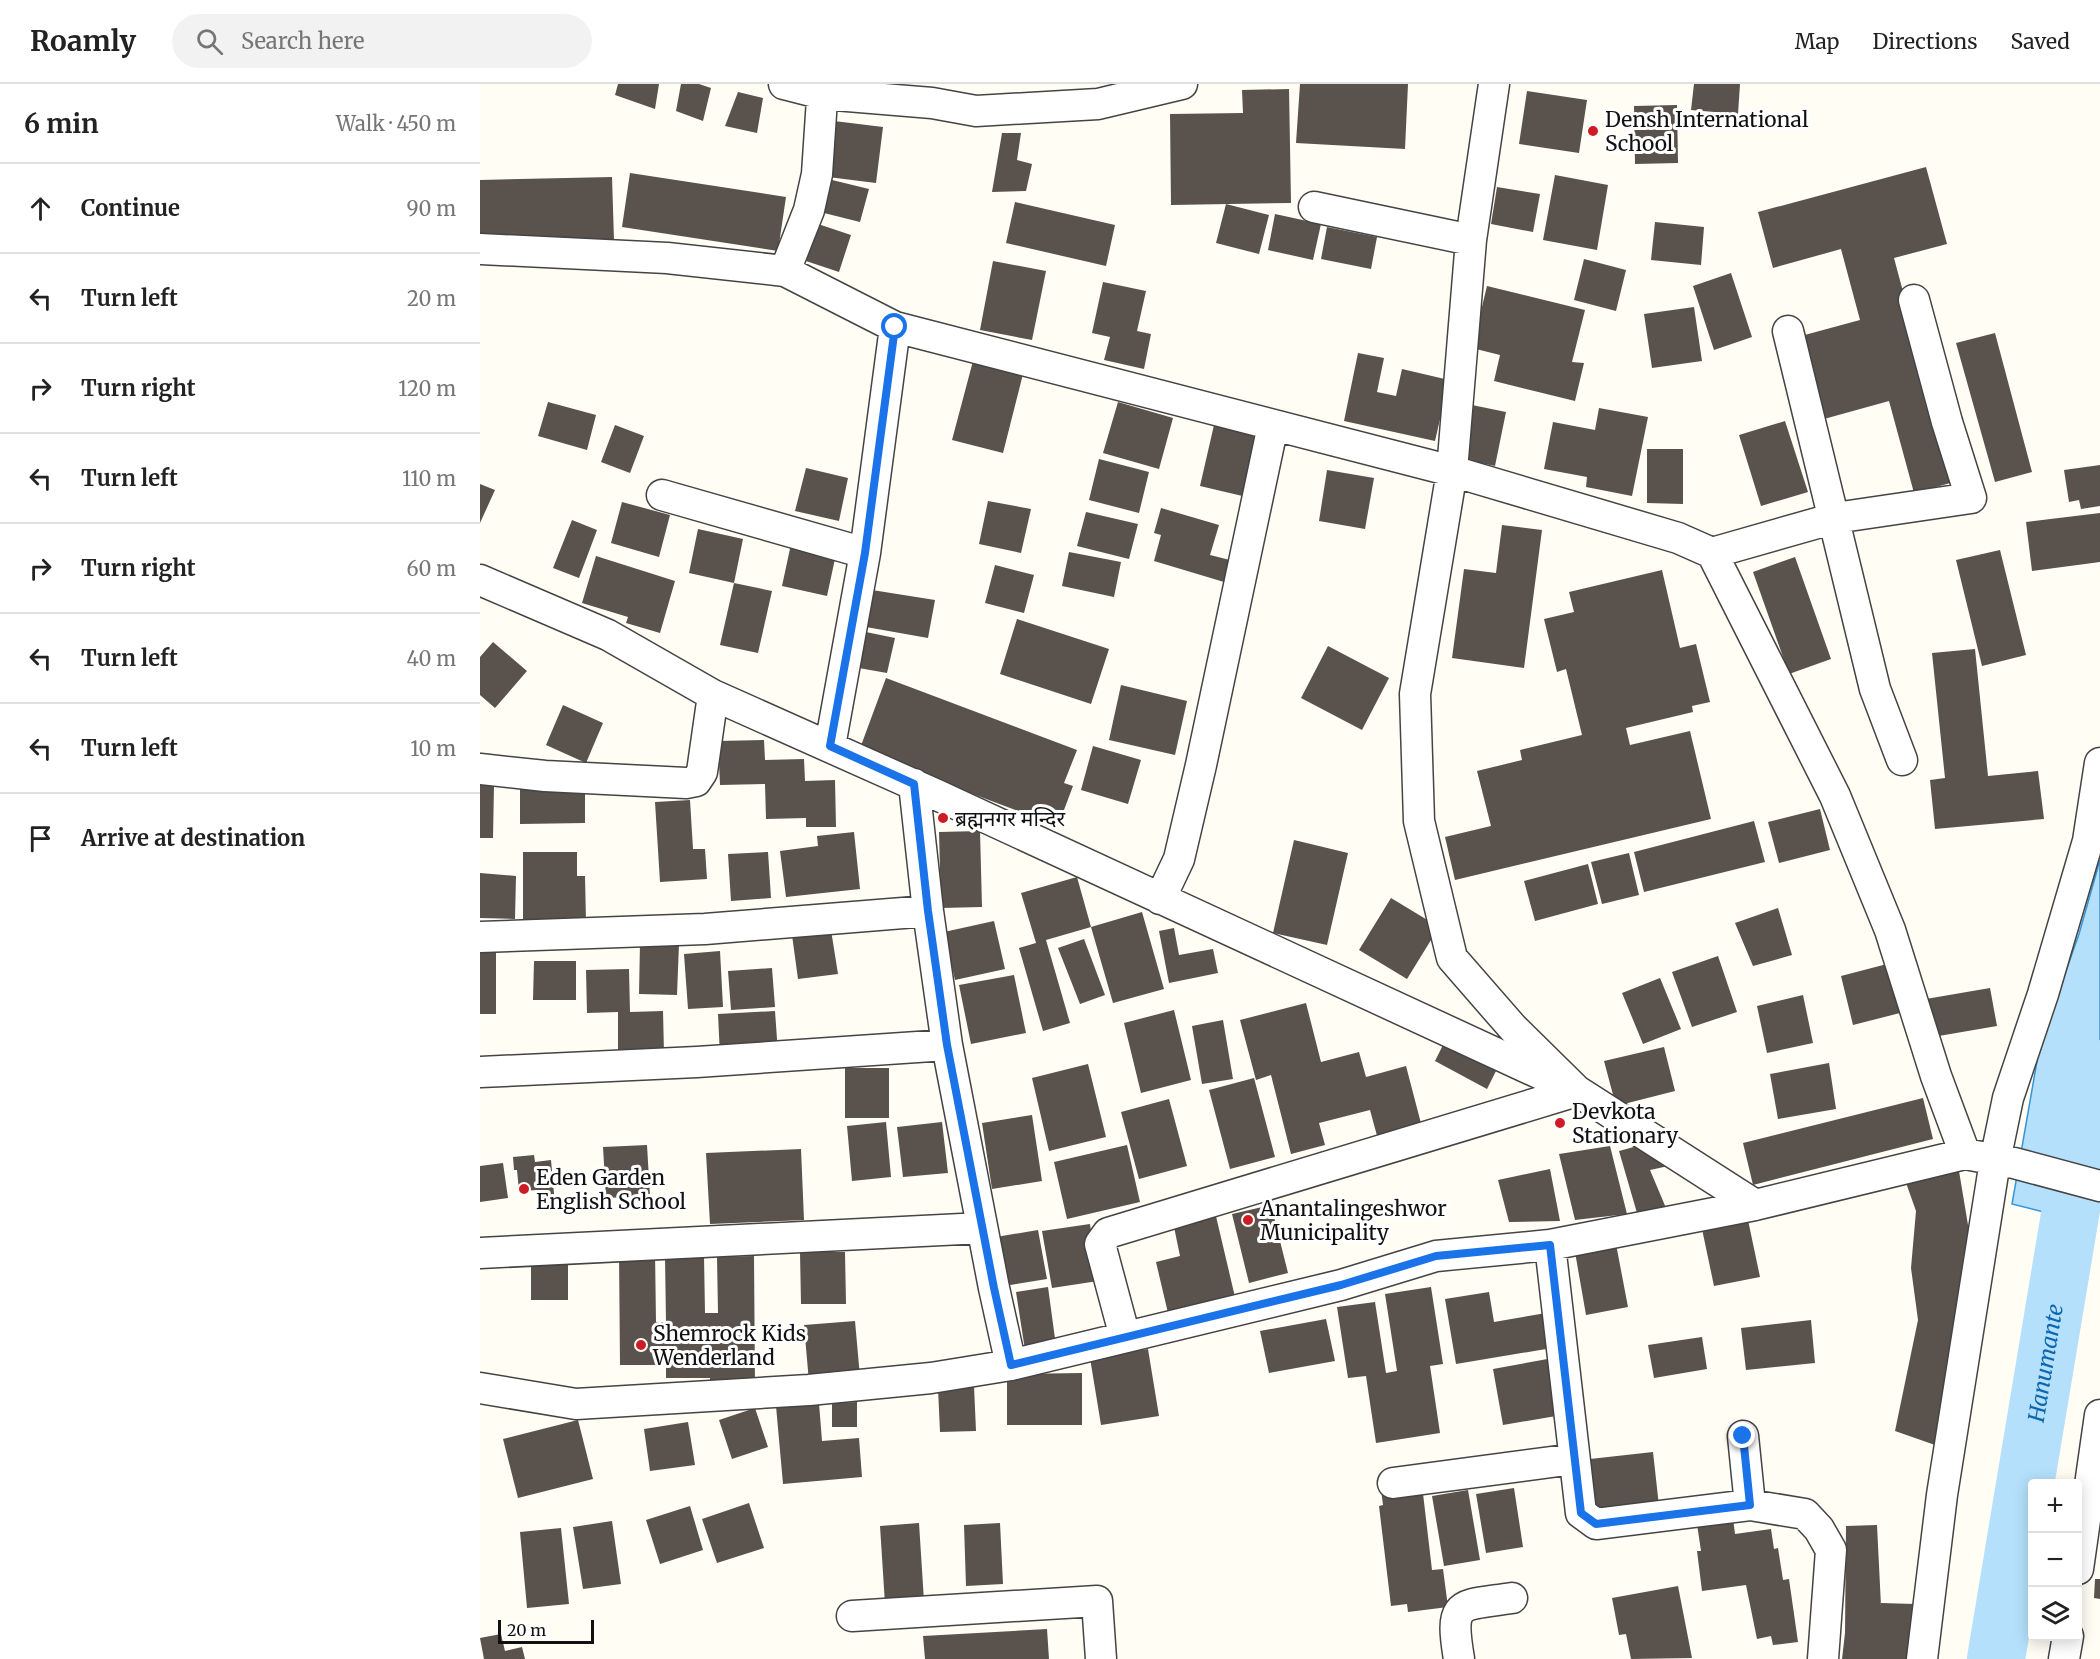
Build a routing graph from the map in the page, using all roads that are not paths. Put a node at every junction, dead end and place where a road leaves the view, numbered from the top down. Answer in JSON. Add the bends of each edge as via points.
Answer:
{"nodes":[{"id":1,"x":784,"y":84,"type":"edge"},
{"id":2,"x":1182,"y":84,"type":"edge"},
{"id":3,"x":1494,"y":84,"type":"edge"},
{"id":4,"x":823,"y":89,"type":"edge"},
{"id":5,"x":933,"y":94,"type":"edge"},
{"id":6,"x":1314,"y":207,"type":"dead end"},
{"id":7,"x":1471,"y":240,"type":"junction"},
{"id":8,"x":480,"y":249,"type":"edge"},
{"id":9,"x":785,"y":271,"type":"junction"},
{"id":10,"x":1914,"y":300,"type":"dead end"},
{"id":11,"x":895,"y":327,"type":"junction"},
{"id":12,"x":1788,"y":331,"type":"dead end"},
{"id":13,"x":1274,"y":425,"type":"junction"},
{"id":14,"x":1452,"y":471,"type":"junction"},
{"id":15,"x":662,"y":495,"type":"dead end"},
{"id":16,"x":1835,"y":518,"type":"junction"},
{"id":17,"x":865,"y":553,"type":"junction"},
{"id":18,"x":1712,"y":553,"type":"junction"},
{"id":19,"x":480,"y":580,"type":"edge"},
{"id":20,"x":713,"y":695,"type":"junction"},
{"id":21,"x":830,"y":746,"type":"junction"},
{"id":22,"x":1902,"y":760,"type":"dead end"},
{"id":23,"x":2100,"y":763,"type":"edge"},
{"id":24,"x":480,"y":769,"type":"edge"},
{"id":25,"x":914,"y":784,"type":"junction"},
{"id":26,"x":1160,"y":899,"type":"junction"},
{"id":27,"x":928,"y":911,"type":"junction"},
{"id":28,"x":480,"y":937,"type":"edge"},
{"id":29,"x":947,"y":1045,"type":"junction"},
{"id":30,"x":480,"y":1072,"type":"edge"},
{"id":31,"x":1577,"y":1091,"type":"junction"},
{"id":32,"x":1965,"y":1154,"type":"junction"},
{"id":33,"x":2005,"y":1162,"type":"junction"},
{"id":34,"x":2100,"y":1186,"type":"edge"},
{"id":35,"x":1755,"y":1205,"type":"junction"},
{"id":36,"x":982,"y":1228,"type":"junction"},
{"id":37,"x":1550,"y":1245,"type":"junction"},
{"id":38,"x":480,"y":1252,"type":"edge"},
{"id":39,"x":1125,"y":1337,"type":"junction"},
{"id":40,"x":1011,"y":1365,"type":"junction"},
{"id":41,"x":480,"y":1388,"type":"edge"},
{"id":42,"x":2100,"y":1415,"type":"edge"},
{"id":43,"x":1743,"y":1436,"type":"dead end"},
{"id":44,"x":1574,"y":1459,"type":"junction"},
{"id":45,"x":1393,"y":1483,"type":"dead end"},
{"id":46,"x":1750,"y":1505,"type":"junction"},
{"id":47,"x":2082,"y":1541,"type":"edge"},
{"id":48,"x":1512,"y":1598,"type":"dead end"},
{"id":49,"x":852,"y":1616,"type":"dead end"},
{"id":50,"x":2067,"y":1641,"type":"edge"},
{"id":51,"x":1101,"y":1659,"type":"edge"},
{"id":52,"x":1459,"y":1659,"type":"edge"},
{"id":53,"x":1823,"y":1659,"type":"edge"},
{"id":54,"x":1922,"y":1659,"type":"edge"},
{"id":55,"x":2064,"y":1659,"type":"edge"}],
"edges":[{"from":1,"to":4,"type":"street"},
{"from":2,"to":5,"type":"street","via":[[1098,104],[976,111]]},
{"from":3,"to":7,"type":"street"},
{"from":4,"to":5,"type":"street"},
{"from":4,"to":9,"type":"street","via":[[817,174],[809,210]]},
{"from":6,"to":7,"type":"street"},
{"from":7,"to":14,"type":"street"},
{"from":8,"to":9,"type":"street","via":[[667,258]]},
{"from":9,"to":11,"type":"street"},
{"from":10,"to":16,"type":"street","via":[[1971,498]]},
{"from":11,"to":13,"type":"street"},
{"from":11,"to":17,"type":"street"},
{"from":12,"to":16,"type":"street"},
{"from":13,"to":14,"type":"street"},
{"from":13,"to":26,"type":"street","via":[[1202,765],[1179,859]]},
{"from":14,"to":18,"type":"street","via":[[1678,538]]},
{"from":14,"to":31,"type":"street","via":[[1415,694],[1419,821],[1452,958],[1513,1028]]},
{"from":15,"to":17,"type":"street"},
{"from":16,"to":18,"type":"street"},
{"from":16,"to":22,"type":"street","via":[[1875,689]]},
{"from":17,"to":21,"type":"street"},
{"from":18,"to":32,"type":"street","via":[[1835,796],[1890,930]]},
{"from":19,"to":20,"type":"street","via":[[608,635]]},
{"from":20,"to":21,"type":"street"},
{"from":20,"to":24,"type":"street","via":[[702,772],[696,781],[544,776]]},
{"from":21,"to":25,"type":"street"},
{"from":23,"to":33,"type":"street","via":[[2088,841],[2008,1098]]},
{"from":25,"to":26,"type":"street"},
{"from":25,"to":27,"type":"street"},
{"from":26,"to":31,"type":"street"},
{"from":27,"to":28,"type":"street","via":[[705,929]]},
{"from":27,"to":29,"type":"street"},
{"from":29,"to":30,"type":"street"},
{"from":29,"to":36,"type":"street"},
{"from":31,"to":35,"type":"street"},
{"from":31,"to":39,"type":"street","via":[[1108,1233],[1100,1244]]},
{"from":32,"to":33,"type":"street"},
{"from":32,"to":35,"type":"street"},
{"from":33,"to":34,"type":"street"},
{"from":33,"to":54,"type":"street","via":[[1942,1495]]},
{"from":35,"to":37,"type":"street"},
{"from":36,"to":38,"type":"street"},
{"from":36,"to":40,"type":"street"},
{"from":37,"to":39,"type":"street","via":[[1436,1256],[1341,1285]]},
{"from":37,"to":44,"type":"street"},
{"from":39,"to":40,"type":"street"},
{"from":40,"to":41,"type":"street","via":[[931,1378],[817,1389],[576,1404]]},
{"from":42,"to":47,"type":"street"},
{"from":43,"to":46,"type":"street"},
{"from":44,"to":45,"type":"street"},
{"from":44,"to":46,"type":"street","via":[[1581,1513],[1596,1524]]},
{"from":46,"to":53,"type":"street","via":[[1804,1514],[1831,1550]]},
{"from":48,"to":52,"type":"street","via":[[1467,1605],[1460,1610],[1455,1633]]},
{"from":49,"to":51,"type":"street","via":[[1097,1601]]},
{"from":50,"to":55,"type":"street"}]}
